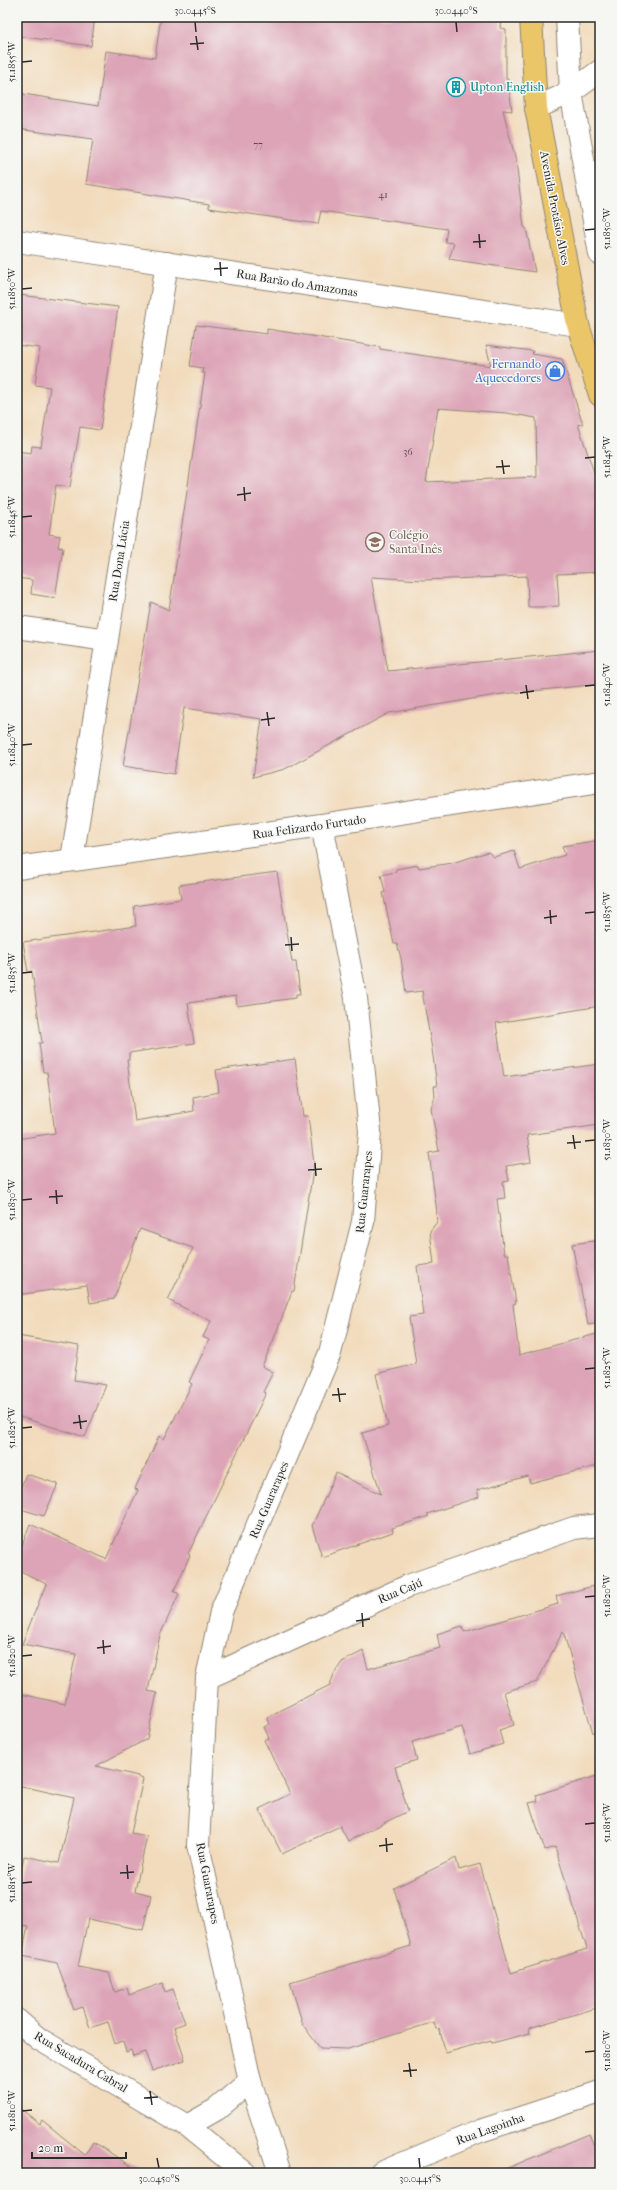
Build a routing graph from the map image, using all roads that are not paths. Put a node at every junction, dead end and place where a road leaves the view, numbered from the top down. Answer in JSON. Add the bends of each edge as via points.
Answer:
{"nodes":[{"id":1,"x":530,"y":17,"type":"edge"},
{"id":2,"x":567,"y":17,"type":"edge"},
{"id":3,"x":600,"y":71,"type":"edge"},
{"id":4,"x":571,"y":92,"type":"junction"},
{"id":5,"x":536,"y":108,"type":"junction"},
{"id":6,"x":17,"y":242,"type":"edge"},
{"id":7,"x":600,"y":254,"type":"edge"},
{"id":8,"x":167,"y":263,"type":"junction"},
{"id":9,"x":578,"y":325,"type":"junction"},
{"id":10,"x":600,"y":394,"type":"edge"},
{"id":11,"x":17,"y":627,"type":"edge"},
{"id":12,"x":107,"y":640,"type":"junction"},
{"id":13,"x":600,"y":782,"type":"edge"},
{"id":14,"x":322,"y":825,"type":"junction"},
{"id":15,"x":72,"y":859,"type":"junction"},
{"id":16,"x":17,"y":868,"type":"edge"},
{"id":17,"x":600,"y":1525,"type":"edge"},
{"id":18,"x":207,"y":1678,"type":"junction"},
{"id":19,"x":17,"y":2020,"type":"edge"},
{"id":20,"x":250,"y":2081,"type":"junction"},
{"id":21,"x":600,"y":2092,"type":"edge"},
{"id":22,"x":186,"y":2126,"type":"junction"},
{"id":23,"x":245,"y":2173,"type":"edge"},
{"id":24,"x":280,"y":2173,"type":"edge"},
{"id":25,"x":381,"y":2173,"type":"edge"}],
"edges":[{"from":1,"to":5,"type":"main road","name":"Avenida Protásio Alves"},
{"from":2,"to":4,"type":"street"},
{"from":3,"to":4,"type":"street"},
{"from":4,"to":5,"type":"street"},
{"from":4,"to":7,"type":"street"},
{"from":5,"to":9,"type":"main road","name":"Avenida Protásio Alves"},
{"from":6,"to":8,"type":"street","name":"Rua Barão do Amazonas"},
{"from":8,"to":9,"type":"street","name":"Rua Barão do Amazonas"},
{"from":8,"to":12,"type":"street","name":"Rua Dona Lúcia"},
{"from":9,"to":10,"type":"main road","name":"Avenida Protásio Alves"},
{"from":11,"to":12,"type":"street"},
{"from":12,"to":15,"type":"street","name":"Rua Dona Lúcia"},
{"from":13,"to":14,"type":"street","name":"Rua Felizardo Furtado"},
{"from":14,"to":15,"type":"street","name":"Rua Felizardo Furtado"},
{"from":14,"to":18,"type":"street","name":"Rua Guararapes","via":[[356,998],[370,1124],[363,1222],[330,1353],[221,1612]]},
{"from":15,"to":16,"type":"street","name":"Rua Felizardo Furtado"},
{"from":17,"to":18,"type":"street","name":"Rua Cajú","via":[[574,1528],[408,1586]]},
{"from":18,"to":20,"type":"street","name":"Rua Guararapes","via":[[198,1845]]},
{"from":19,"to":22,"type":"street","name":"Rua Sacadura Cabral","via":[[39,2039]]},
{"from":20,"to":22,"type":"street","via":[[217,2109]]},
{"from":20,"to":24,"type":"street","name":"Rua Guararapes"},
{"from":21,"to":25,"type":"street","name":"Rua Lagoinha","via":[[480,2131]]},
{"from":22,"to":23,"type":"street","name":"Rua Sacadura Cabral"}]}
